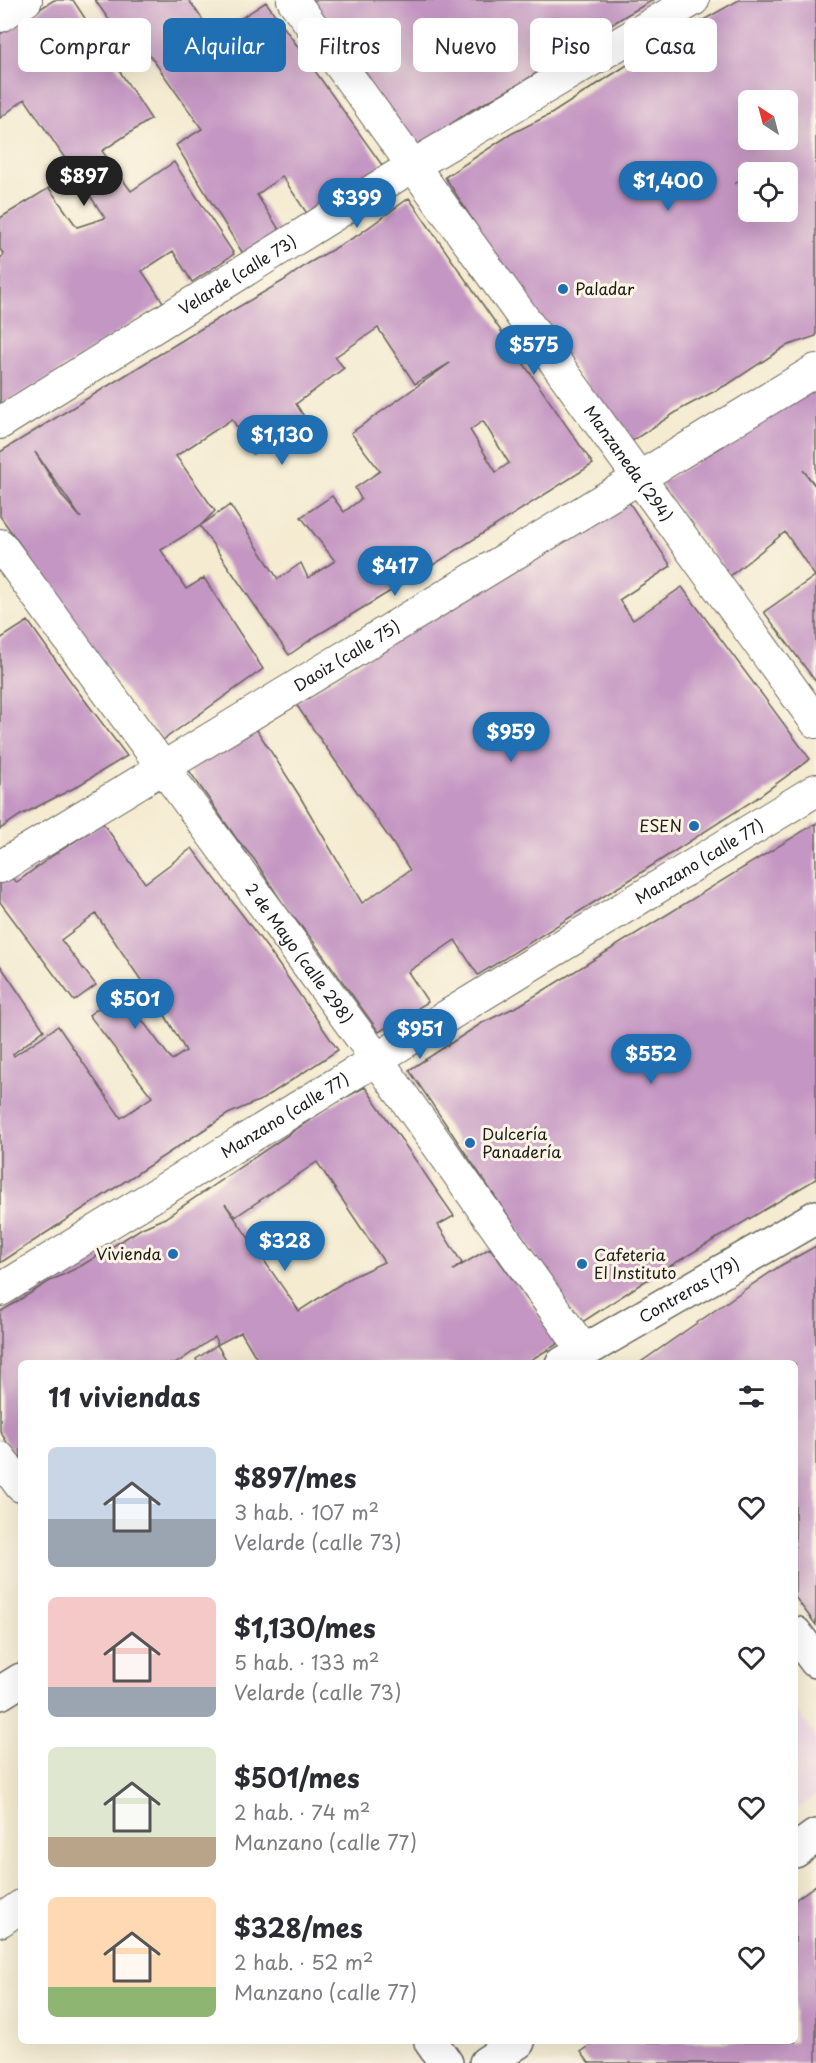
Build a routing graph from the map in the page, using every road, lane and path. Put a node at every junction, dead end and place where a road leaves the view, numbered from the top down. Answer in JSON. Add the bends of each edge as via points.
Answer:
{"nodes":[{"id":1,"x":26,"y":0,"type":"edge"},
{"id":2,"x":293,"y":0,"type":"edge"},
{"id":3,"x":693,"y":0,"type":"edge"},
{"id":4,"x":0,"y":16,"type":"edge"},
{"id":5,"x":414,"y":165,"type":"junction"},
{"id":6,"x":816,"y":370,"type":"edge"},
{"id":7,"x":0,"y":423,"type":"edge"},
{"id":8,"x":638,"y":479,"type":"junction"},
{"id":9,"x":0,"y":545,"type":"edge"},
{"id":10,"x":816,"y":722,"type":"edge"},
{"id":11,"x":163,"y":768,"type":"junction"},
{"id":12,"x":816,"y":790,"type":"edge"},
{"id":13,"x":0,"y":867,"type":"edge"},
{"id":14,"x":376,"y":1058,"type":"junction"},
{"id":15,"x":816,"y":1217,"type":"edge"},
{"id":16,"x":0,"y":1290,"type":"edge"},
{"id":17,"x":580,"y":1359,"type":"edge"},
{"id":18,"x":0,"y":1458,"type":"edge"},
{"id":19,"x":18,"y":1482,"type":"edge"},
{"id":20,"x":798,"y":1637,"type":"edge"},
{"id":21,"x":816,"y":1661,"type":"edge"},
{"id":22,"x":18,"y":1682,"type":"edge"},
{"id":23,"x":0,"y":1693,"type":"edge"},
{"id":24,"x":816,"y":1836,"type":"edge"},
{"id":25,"x":798,"y":1849,"type":"edge"},
{"id":26,"x":18,"y":1908,"type":"edge"},
{"id":27,"x":0,"y":1921,"type":"edge"},
{"id":28,"x":432,"y":2044,"type":"edge"},
{"id":29,"x":515,"y":2044,"type":"edge"},
{"id":30,"x":446,"y":2063,"type":"edge"},
{"id":31,"x":486,"y":2063,"type":"edge"}],
"edges":[{"from":1,"to":4,"type":"street"},
{"from":2,"to":5,"type":"street","name":"Manzaneda (294)"},
{"from":3,"to":5,"type":"street","name":"Velarde (calle 73)"},
{"from":5,"to":7,"type":"street","name":"Velarde (calle 73)"},
{"from":5,"to":8,"type":"street","name":"Manzaneda (294)"},
{"from":6,"to":8,"type":"street","name":"Daoiz (calle 75)"},
{"from":8,"to":10,"type":"street","name":"Manzaneda (294)"},
{"from":8,"to":11,"type":"street","name":"Daoiz (calle 75)"},
{"from":9,"to":11,"type":"street","name":"2 de Mayo (calle 298)"},
{"from":11,"to":13,"type":"street","name":"Daoiz (calle 75)"},
{"from":11,"to":14,"type":"street","name":"2 de Mayo (calle 298)"},
{"from":12,"to":14,"type":"street","name":"Manzano (calle 77)"},
{"from":14,"to":16,"type":"street","name":"Manzano (calle 77)"},
{"from":14,"to":17,"type":"street","name":"2 de Mayo (calle 298)"},
{"from":15,"to":17,"type":"main road","name":"Contreras (79)"},
{"from":18,"to":19,"type":"street"},
{"from":20,"to":21,"type":"main road"},
{"from":22,"to":23,"type":"main road"},
{"from":24,"to":25,"type":"main road"},
{"from":26,"to":27,"type":"street"},
{"from":28,"to":30,"type":"main road"},
{"from":29,"to":31,"type":"main road"}]}
